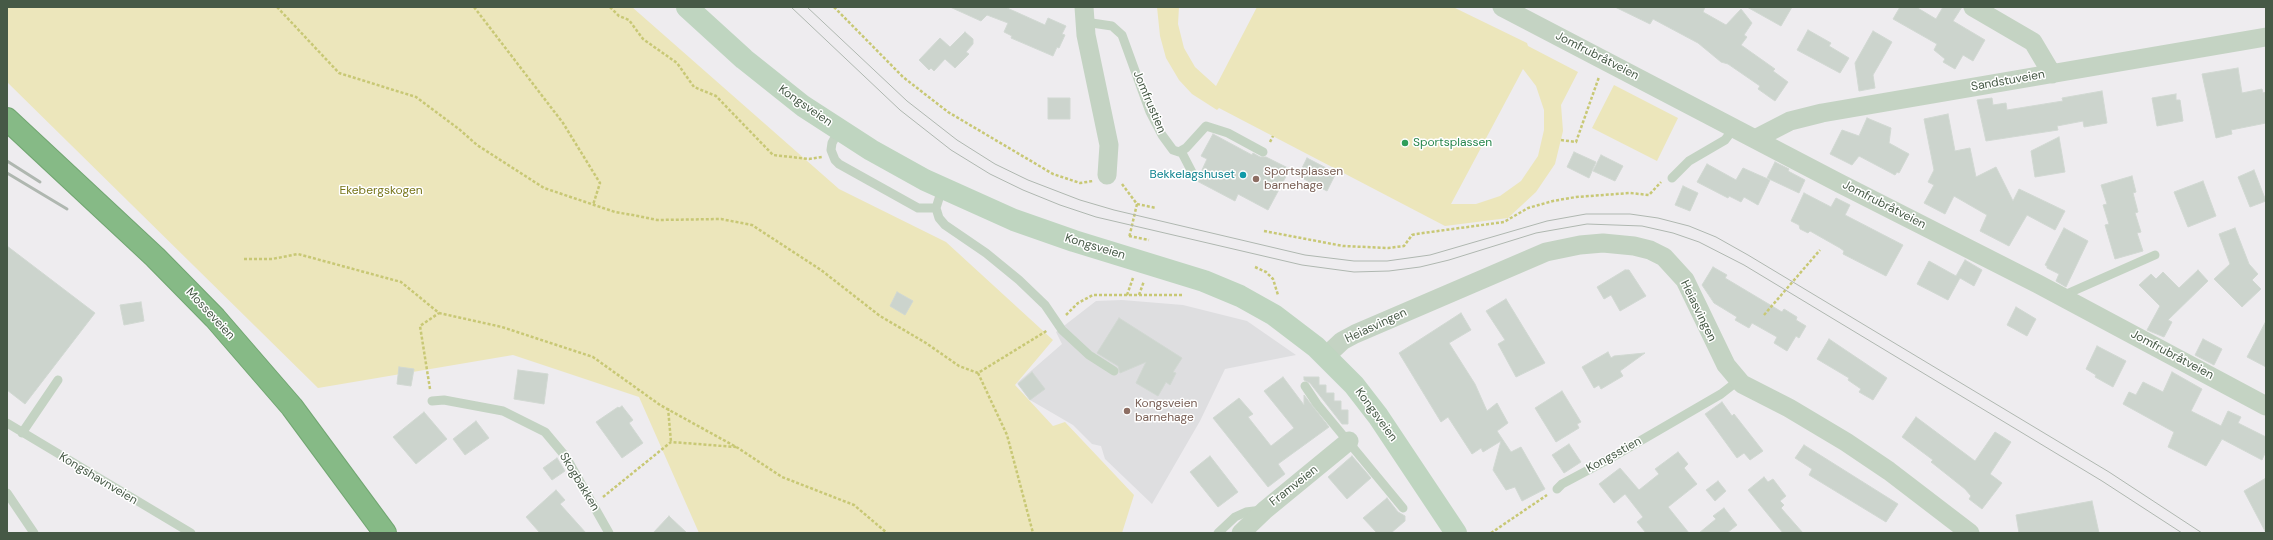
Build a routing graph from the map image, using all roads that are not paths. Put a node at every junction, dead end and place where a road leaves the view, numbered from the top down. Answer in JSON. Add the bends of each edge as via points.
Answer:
{"nodes":[{"id":1,"x":687,"y":7,"type":"edge"},
{"id":2,"x":1502,"y":7,"type":"edge"},
{"id":3,"x":1973,"y":7,"type":"edge"},
{"id":4,"x":1084,"y":14,"type":"edge"},
{"id":5,"x":2266,"y":37,"type":"edge"},
{"id":6,"x":2052,"y":74,"type":"junction"},
{"id":7,"x":7,"y":119,"type":"edge"},
{"id":8,"x":1734,"y":128,"type":"junction"},
{"id":9,"x":839,"y":130,"type":"junction"},
{"id":10,"x":1755,"y":139,"type":"junction"},
{"id":11,"x":1182,"y":152,"type":"junction"},
{"id":12,"x":1263,"y":152,"type":"dead end"},
{"id":13,"x":1107,"y":174,"type":"road end"},
{"id":14,"x":1194,"y":176,"type":"dead end"},
{"id":15,"x":1672,"y":178,"type":"road end"},
{"id":16,"x":939,"y":198,"type":"junction"},
{"id":17,"x":2155,"y":255,"type":"dead end"},
{"id":18,"x":2061,"y":297,"type":"junction"},
{"id":19,"x":1326,"y":356,"type":"junction"},
{"id":20,"x":1114,"y":372,"type":"dead end"},
{"id":21,"x":58,"y":380,"type":"dead end"},
{"id":22,"x":1739,"y":380,"type":"junction"},
{"id":23,"x":1304,"y":386,"type":"dead end"},
{"id":24,"x":432,"y":401,"type":"road end"},
{"id":25,"x":2266,"y":406,"type":"edge"},
{"id":26,"x":7,"y":423,"type":"edge"},
{"id":27,"x":22,"y":433,"type":"junction"},
{"id":28,"x":1349,"y":441,"type":"junction"},
{"id":29,"x":1557,"y":489,"type":"road end"},
{"id":30,"x":7,"y":493,"type":"edge"},
{"id":31,"x":1403,"y":508,"type":"dead end"},
{"id":32,"x":1265,"y":510,"type":"junction"},
{"id":33,"x":34,"y":533,"type":"edge"},
{"id":34,"x":191,"y":533,"type":"edge"},
{"id":35,"x":385,"y":533,"type":"edge"},
{"id":36,"x":609,"y":533,"type":"edge"},
{"id":37,"x":1218,"y":533,"type":"edge"},
{"id":38,"x":1241,"y":533,"type":"edge"},
{"id":39,"x":1456,"y":533,"type":"edge"},
{"id":40,"x":1970,"y":533,"type":"edge"}],
"edges":[{"from":1,"to":9,"type":"main road","name":"Kongsveien","via":[[766,78]]},
{"from":2,"to":8,"type":"street","name":"Jomfrubråtveien"},
{"from":3,"to":6,"type":"street","via":[[2033,42]]},
{"from":4,"to":11,"type":"lane","name":"Jomfrustien","via":[[1112,26],[1122,35],[1158,127],[1171,148],[1176,152]]},
{"from":4,"to":13,"type":"street","name":"Jomfrustien","via":[[1109,145]]},
{"from":5,"to":6,"type":"street","name":"Sandstuveien"},
{"from":6,"to":10,"type":"street","name":"Sandstuveien","via":[[1822,113],[1790,121]]},
{"from":7,"to":35,"type":"highway","name":"Mosseveien","via":[[155,257],[215,318],[292,407]]},
{"from":8,"to":10,"type":"street","name":"Jomfrubråtveien"},
{"from":8,"to":15,"type":"lane","via":[[1725,140],[1689,161]]},
{"from":9,"to":16,"type":"main road","name":"Kongsveien","via":[[901,168]]},
{"from":9,"to":16,"type":"lane","via":[[832,143],[832,156],[858,177],[922,209]]},
{"from":10,"to":18,"type":"street","name":"Jomfrubråtveien"},
{"from":11,"to":12,"type":"lane","via":[[1206,126],[1228,133]]},
{"from":11,"to":14,"type":"lane"},
{"from":16,"to":19,"type":"main road","name":"Kongsveien","via":[[1204,281],[1240,296],[1274,315]]},
{"from":16,"to":20,"type":"lane","via":[[939,218],[945,225],[986,253],[1036,295],[1046,305],[1056,324],[1089,355]]},
{"from":17,"to":18,"type":"lane"},
{"from":18,"to":25,"type":"street","name":"Jomfrubråtveien"},
{"from":19,"to":22,"type":"street","name":"Heiasvingen","via":[[1354,334],[1526,259],[1560,248],[1603,243],[1650,250],[1664,257],[1673,266],[1685,280],[1726,365]]},
{"from":19,"to":39,"type":"main road","name":"Kongsveien","via":[[1354,385],[1378,416]]},
{"from":21,"to":27,"type":"lane"},
{"from":22,"to":29,"type":"lane","name":"Kongsstien","via":[[1721,394]]},
{"from":22,"to":40,"type":"street","name":"Heiasvingen","via":[[1753,391],[1789,408],[1852,446]]},
{"from":23,"to":28,"type":"lane"},
{"from":24,"to":36,"type":"lane","name":"Skogbakken","via":[[444,400],[503,411],[545,432],[566,458]]},
{"from":26,"to":27,"type":"lane","name":"Kongshavnveien"},
{"from":27,"to":34,"type":"lane","name":"Kongshavnveien"},
{"from":28,"to":31,"type":"lane"},
{"from":28,"to":32,"type":"street","name":"Framveien"},
{"from":30,"to":33,"type":"lane"},
{"from":32,"to":37,"type":"lane","via":[[1246,512],[1235,517]]},
{"from":32,"to":38,"type":"street","name":"Framveien"}]}
